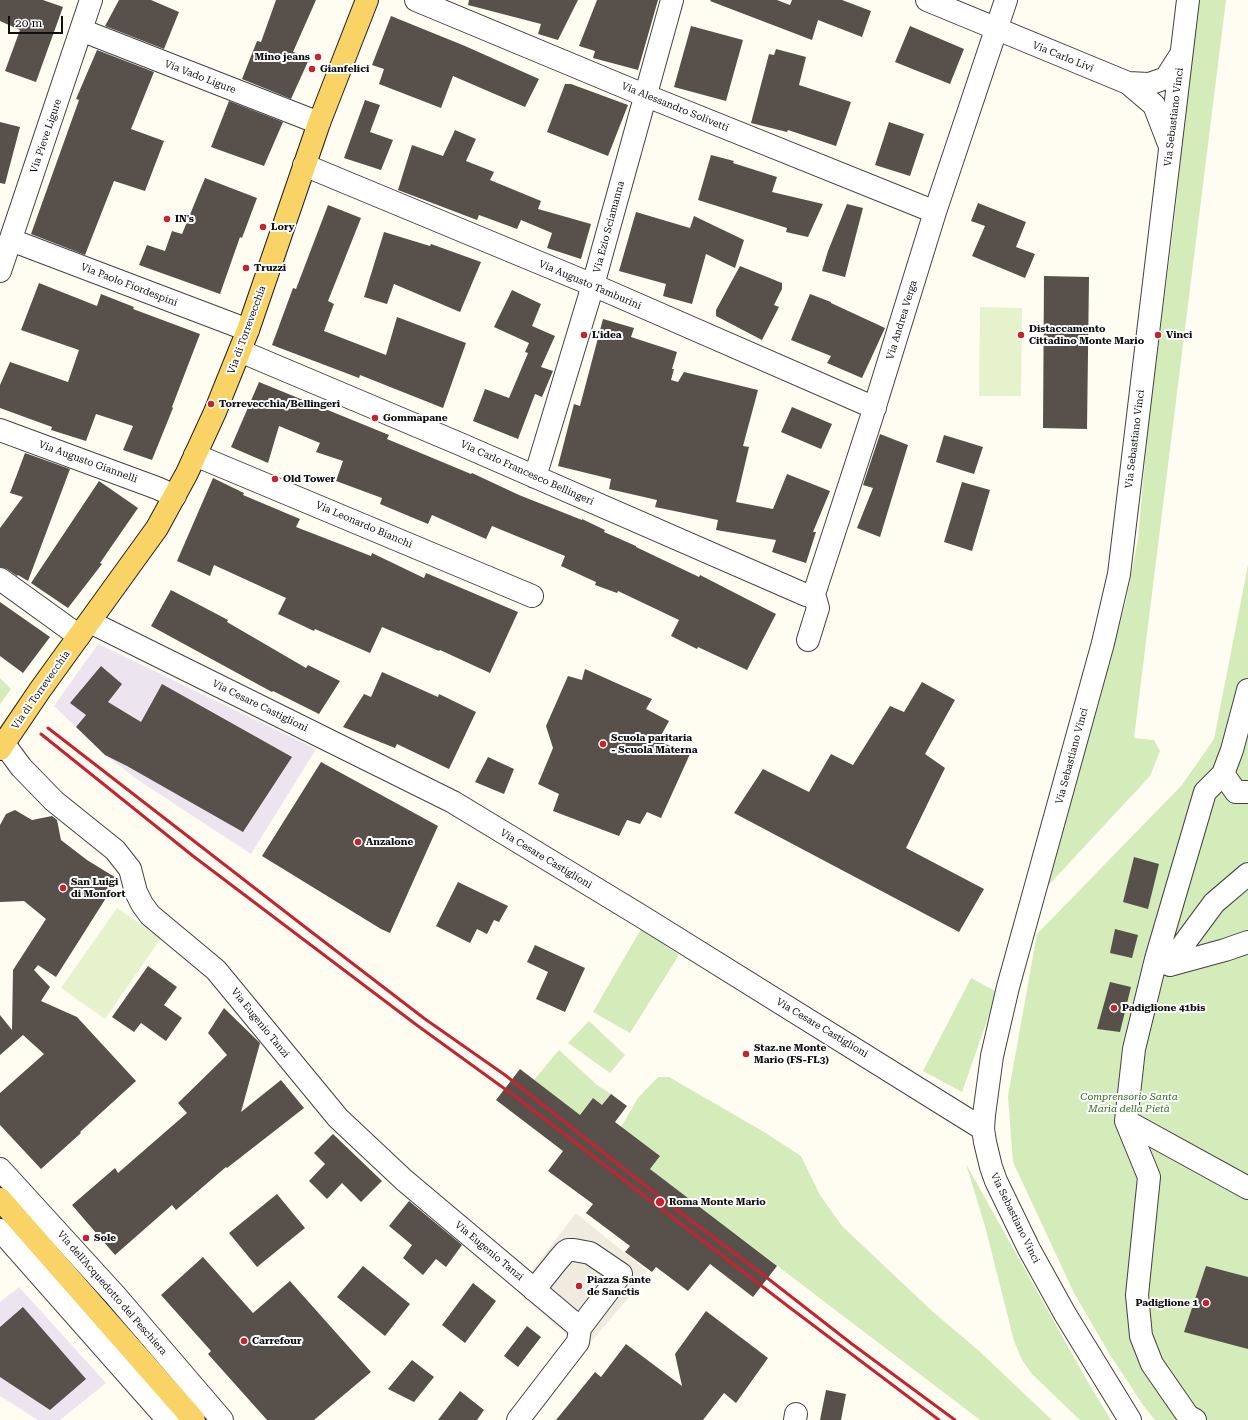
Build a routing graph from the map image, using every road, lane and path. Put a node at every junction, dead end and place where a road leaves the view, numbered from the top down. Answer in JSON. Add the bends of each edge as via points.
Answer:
{"nodes":[{"id":1,"x":91,"y":0,"type":"edge"},
{"id":2,"x":367,"y":0,"type":"edge"},
{"id":3,"x":416,"y":0,"type":"edge"},
{"id":4,"x":672,"y":0,"type":"edge"},
{"id":5,"x":927,"y":0,"type":"edge"},
{"id":6,"x":1006,"y":0,"type":"edge"},
{"id":7,"x":1188,"y":0,"type":"edge"},
{"id":8,"x":996,"y":29,"type":"junction"},
{"id":9,"x":81,"y":30,"type":"junction"},
{"id":10,"x":1182,"y":54,"type":"junction"},
{"id":11,"x":1128,"y":83,"type":"junction"},
{"id":12,"x":645,"y":95,"type":"junction"},
{"id":13,"x":319,"y":123,"type":"junction"},
{"id":14,"x":1170,"y":146,"type":"junction"},
{"id":15,"x":304,"y":165,"type":"junction"},
{"id":16,"x":935,"y":212,"type":"junction"},
{"id":17,"x":11,"y":240,"type":"junction"},
{"id":18,"x":0,"y":271,"type":"edge"},
{"id":19,"x":593,"y":285,"type":"junction"},
{"id":20,"x":248,"y":330,"type":"junction"},
{"id":21,"x":240,"y":351,"type":"junction"},
{"id":22,"x":875,"y":408,"type":"junction"},
{"id":23,"x":0,"y":430,"type":"edge"},
{"id":24,"x":196,"y":455,"type":"junction"},
{"id":25,"x":535,"y":477,"type":"junction"},
{"id":26,"x":175,"y":496,"type":"junction"},
{"id":27,"x":0,"y":579,"type":"edge"},
{"id":28,"x":814,"y":594,"type":"junction"},
{"id":29,"x":532,"y":596,"type":"dead end"},
{"id":30,"x":84,"y":629,"type":"junction"},
{"id":31,"x":808,"y":640,"type":"dead end"},
{"id":32,"x":1248,"y":690,"type":"edge"},
{"id":33,"x":2,"y":746,"type":"edge"},
{"id":34,"x":1223,"y":774,"type":"junction"},
{"id":35,"x":1248,"y":792,"type":"edge"},
{"id":36,"x":1248,"y":874,"type":"edge"},
{"id":37,"x":1248,"y":942,"type":"edge"},
{"id":38,"x":1163,"y":962,"type":"junction"},
{"id":39,"x":1126,"y":1121,"type":"junction"},
{"id":40,"x":983,"y":1129,"type":"junction"},
{"id":41,"x":0,"y":1168,"type":"edge"},
{"id":42,"x":1248,"y":1188,"type":"edge"},
{"id":43,"x":0,"y":1199,"type":"edge"},
{"id":44,"x":0,"y":1230,"type":"edge"},
{"id":45,"x":534,"y":1290,"type":"junction"},
{"id":46,"x":580,"y":1328,"type":"junction"},
{"id":47,"x":168,"y":1420,"type":"edge"},
{"id":48,"x":194,"y":1420,"type":"edge"},
{"id":49,"x":222,"y":1420,"type":"edge"},
{"id":50,"x":518,"y":1420,"type":"edge"},
{"id":51,"x":1130,"y":1420,"type":"edge"},
{"id":52,"x":1195,"y":1420,"type":"edge"}],
"edges":[{"from":1,"to":9,"type":"street","name":"Via Pieve Ligure"},
{"from":2,"to":13,"type":"main road","name":"Via di Torrevecchia"},
{"from":3,"to":12,"type":"street","name":"Via Alessandro Solivetti"},
{"from":4,"to":12,"type":"street","name":"Via Ezio Sciamanna"},
{"from":5,"to":8,"type":"street","name":"Via Carlo Livi"},
{"from":6,"to":8,"type":"street","name":"Via Andrea Verga"},
{"from":7,"to":10,"type":"street","name":"Via Sebastiano Vinci"},
{"from":8,"to":11,"type":"street","name":"Via Carlo Livi"},
{"from":8,"to":16,"type":"street","name":"Via Andrea Verga"},
{"from":9,"to":13,"type":"street","name":"Via Vado Ligure"},
{"from":9,"to":17,"type":"street","name":"Via Pieve Ligure"},
{"from":10,"to":11,"type":"street","name":"Via Sebastiano Vinci","via":[[1166,78],[1149,84]]},
{"from":10,"to":14,"type":"street","name":"Via Sebastiano Vinci"},
{"from":11,"to":14,"type":"street","name":"Via Carlo Livi","via":[[1154,104]]},
{"from":12,"to":16,"type":"street","name":"Via Alessandro Solivetti"},
{"from":12,"to":19,"type":"street","name":"Via Ezio Sciamanna"},
{"from":13,"to":15,"type":"main road","name":"Via di Torrevecchia"},
{"from":14,"to":40,"type":"street","name":"Via Sebastiano Vinci","via":[[1119,574],[1008,987],[992,1056]]},
{"from":15,"to":19,"type":"street","name":"Via Augusto Tamburini"},
{"from":15,"to":20,"type":"main road","name":"Via di Torrevecchia"},
{"from":16,"to":22,"type":"street","name":"Via Andrea Verga"},
{"from":17,"to":18,"type":"street","name":"Via Pieve Ligure"},
{"from":17,"to":20,"type":"street","name":"Via Paolo Fiordespini"},
{"from":19,"to":22,"type":"street","name":"Via Augusto Tamburini"},
{"from":19,"to":25,"type":"street","name":"Via Ezio Sciamanna"},
{"from":20,"to":21,"type":"main road","name":"Via di Torrevecchia"},
{"from":21,"to":24,"type":"main road","name":"Via di Torrevecchia"},
{"from":21,"to":25,"type":"street","name":"Via Carlo Francesco Bellingeri"},
{"from":22,"to":28,"type":"street","name":"Via Andrea Verga"},
{"from":23,"to":26,"type":"street","name":"Via Augusto Giannelli"},
{"from":24,"to":26,"type":"main road","name":"Via di Torrevecchia"},
{"from":24,"to":29,"type":"street","name":"Via Leonardo Bianchi"},
{"from":25,"to":28,"type":"street","name":"Via Carlo Francesco Bellingeri","via":[[806,595]]},
{"from":26,"to":30,"type":"main road","name":"Via di Torrevecchia","via":[[153,534]]},
{"from":27,"to":30,"type":"street"},
{"from":28,"to":31,"type":"street","name":"Via Andrea Verga","via":[[818,608]]},
{"from":30,"to":33,"type":"main road","name":"Via di Torrevecchia"},
{"from":30,"to":40,"type":"street","name":"Via Cesare Castiglioni","via":[[442,796],[891,1070]]},
{"from":32,"to":34,"type":"street"},
{"from":33,"to":45,"type":"street","name":"Via Eugenio Tanzi","via":[[54,801],[115,850],[130,869],[136,892],[150,915],[216,970],[338,1118],[404,1180]]},
{"from":34,"to":35,"type":"street","via":[[1236,792]]},
{"from":34,"to":38,"type":"street","via":[[1205,792]]},
{"from":36,"to":38,"type":"street","via":[[1214,903],[1180,949]]},
{"from":37,"to":38,"type":"street","via":[[1225,950]]},
{"from":38,"to":39,"type":"street","via":[[1134,1049]]},
{"from":39,"to":42,"type":"street"},
{"from":39,"to":52,"type":"street","via":[[1149,1178],[1137,1295],[1141,1336],[1152,1364],[1188,1416]]},
{"from":40,"to":51,"type":"street","name":"Via Sebastiano Vinci","via":[[996,1181],[1029,1249],[1065,1314]]},
{"from":41,"to":49,"type":"street","name":"Via dell'Acquedotto del Peschiera","via":[[115,1295]]},
{"from":43,"to":48,"type":"main road"},
{"from":44,"to":47,"type":"street"},
{"from":45,"to":46,"type":"street"},
{"from":45,"to":46,"type":"street","via":[[568,1250],[590,1253],[621,1274]]},
{"from":46,"to":50,"type":"street","via":[[578,1342]]}]}
